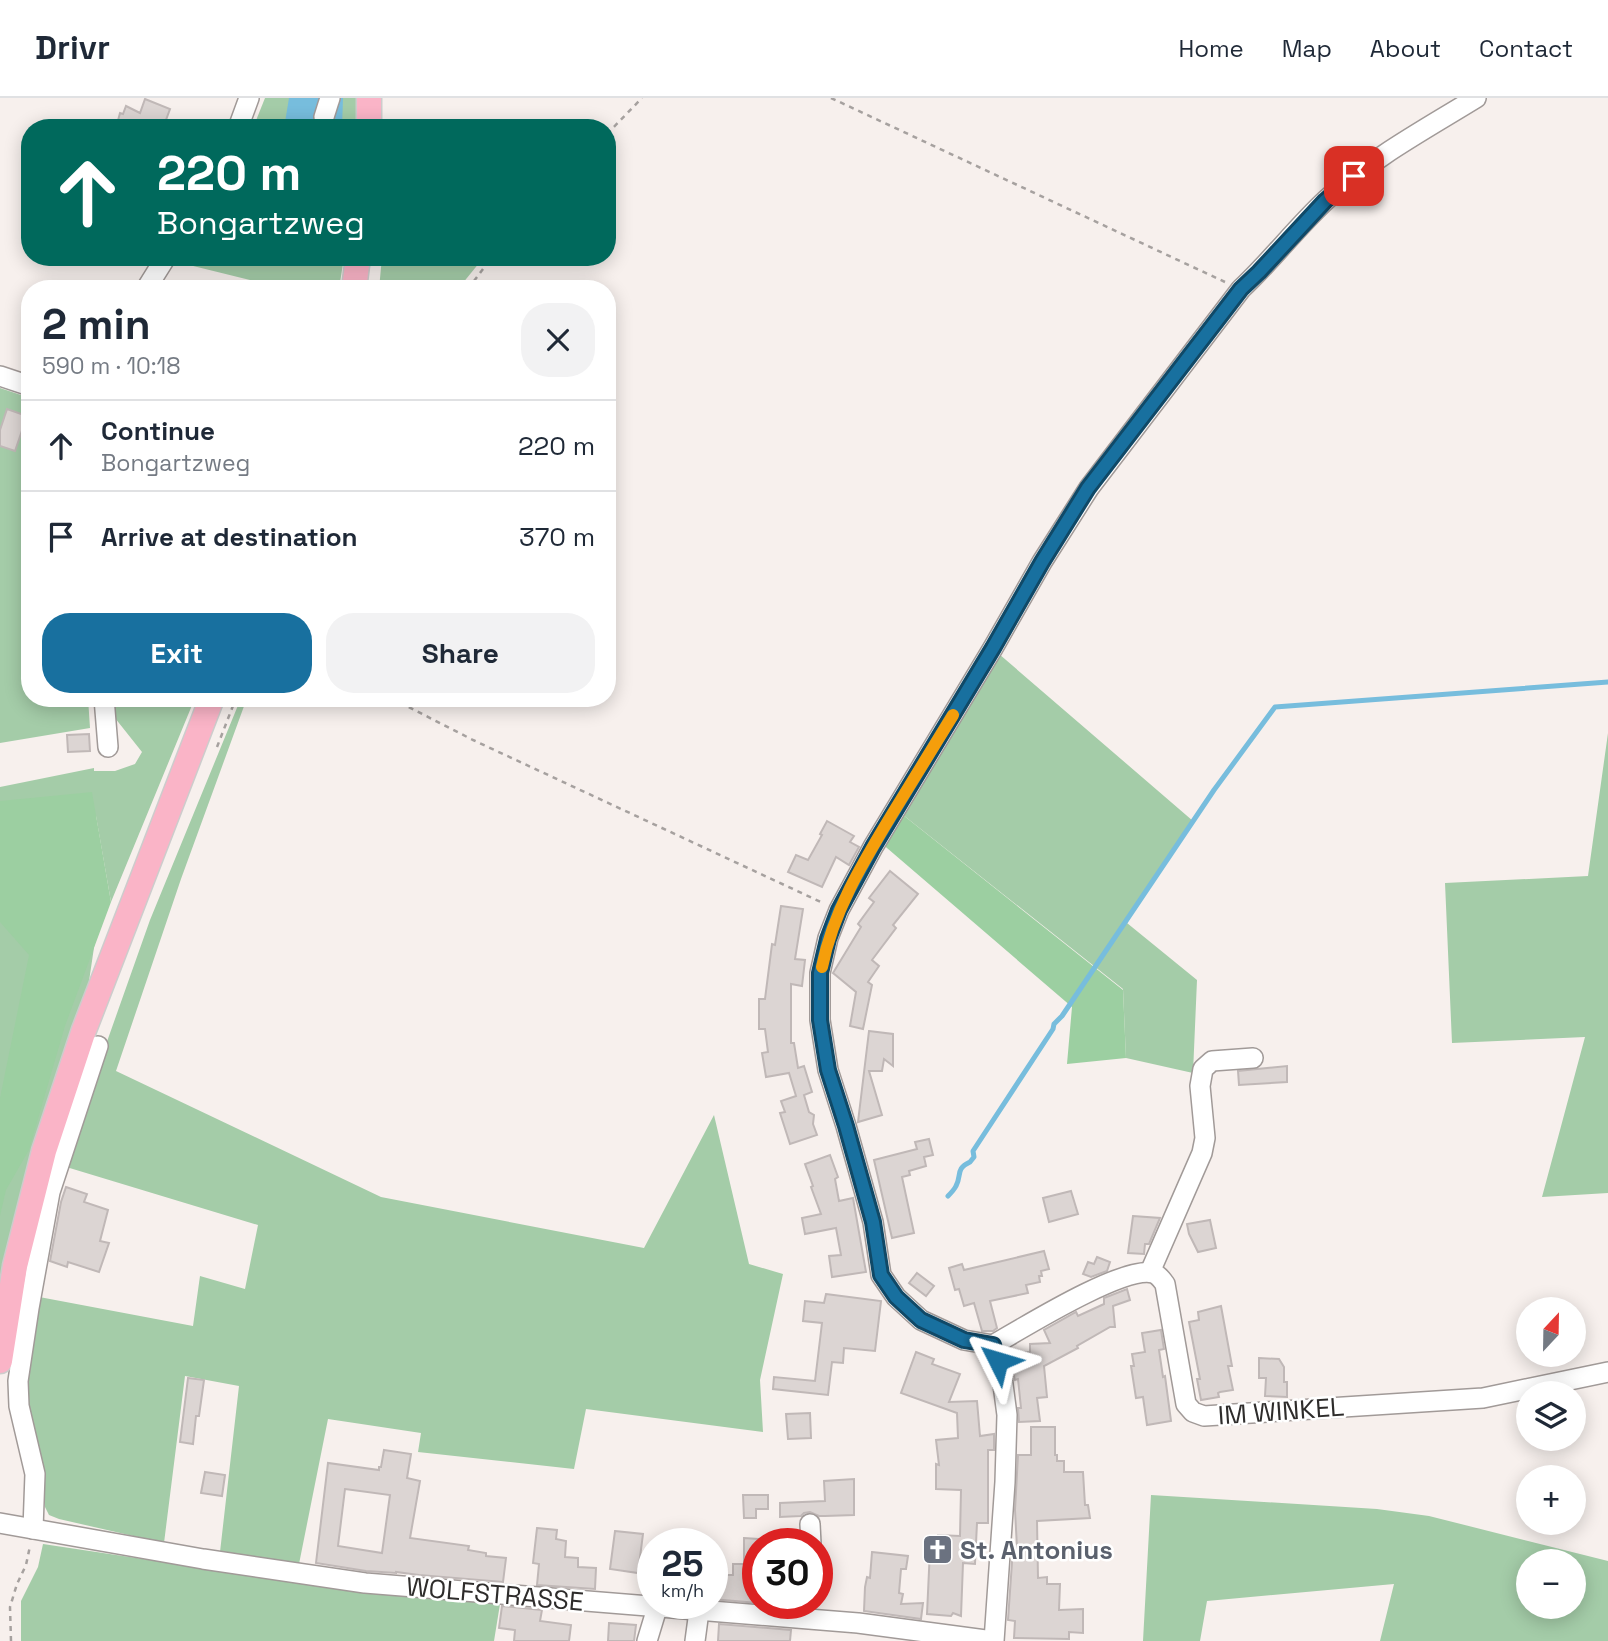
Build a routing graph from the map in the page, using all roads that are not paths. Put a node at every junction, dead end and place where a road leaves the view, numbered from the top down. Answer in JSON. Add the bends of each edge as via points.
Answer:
{"nodes":[{"id":1,"x":249,"y":98,"type":"edge"},
{"id":2,"x":369,"y":98,"type":"edge"},
{"id":3,"x":1476,"y":98,"type":"edge"},
{"id":4,"x":241,"y":119,"type":"edge"},
{"id":5,"x":369,"y":119,"type":"edge"},
{"id":6,"x":0,"y":376,"type":"edge"},
{"id":7,"x":21,"y":383,"type":"edge"},
{"id":8,"x":105,"y":707,"type":"edge"},
{"id":9,"x":209,"y":707,"type":"edge"},
{"id":10,"x":108,"y":747,"type":"dead end"},
{"id":11,"x":98,"y":1046,"type":"dead end"},
{"id":12,"x":1253,"y":1058,"type":"dead end"},
{"id":13,"x":1150,"y":1272,"type":"junction"},
{"id":14,"x":993,"y":1345,"type":"junction"},
{"id":15,"x":0,"y":1361,"type":"edge"},
{"id":16,"x":1608,"y":1372,"type":"edge"},
{"id":17,"x":0,"y":1523,"type":"edge"},
{"id":18,"x":33,"y":1529,"type":"junction"},
{"id":19,"x":637,"y":1606,"type":"edge"},
{"id":20,"x":833,"y":1617,"type":"edge"},
{"id":21,"x":654,"y":1619,"type":"edge"},
{"id":22,"x":698,"y":1619,"type":"edge"},
{"id":23,"x":647,"y":1641,"type":"edge"},
{"id":24,"x":695,"y":1641,"type":"edge"},
{"id":25,"x":994,"y":1641,"type":"edge"}],
"edges":[{"from":1,"to":4,"type":"street"},
{"from":2,"to":5,"type":"main road"},
{"from":3,"to":14,"type":"street","via":[[1369,164],[1325,201],[1241,289],[1088,488],[839,910],[820,973],[820,1020],[828,1070],[873,1222],[881,1275],[921,1320],[964,1340]]},
{"from":6,"to":7,"type":"street"},
{"from":8,"to":10,"type":"street"},
{"from":9,"to":15,"type":"main road","via":[[84,1030],[44,1152],[17,1253]]},
{"from":11,"to":18,"type":"street","via":[[50,1192],[18,1381],[35,1475]]},
{"from":12,"to":13,"type":"street","via":[[1212,1060],[1203,1069],[1202,1153]]},
{"from":13,"to":14,"type":"street","via":[[1104,1284]]},
{"from":13,"to":16,"type":"street","name":"IM WINKEL","via":[[1164,1284],[1186,1404],[1204,1416],[1483,1398]]},
{"from":14,"to":25,"type":"street","via":[[1007,1415]]},
{"from":17,"to":18,"type":"street","name":"WOLFSTRASSE"},
{"from":18,"to":19,"type":"street","name":"WOLFSTRASSE","via":[[365,1583]]},
{"from":20,"to":25,"type":"street","name":"WOLFSTRASSE"},
{"from":21,"to":23,"type":"street"},
{"from":22,"to":24,"type":"street"}]}
